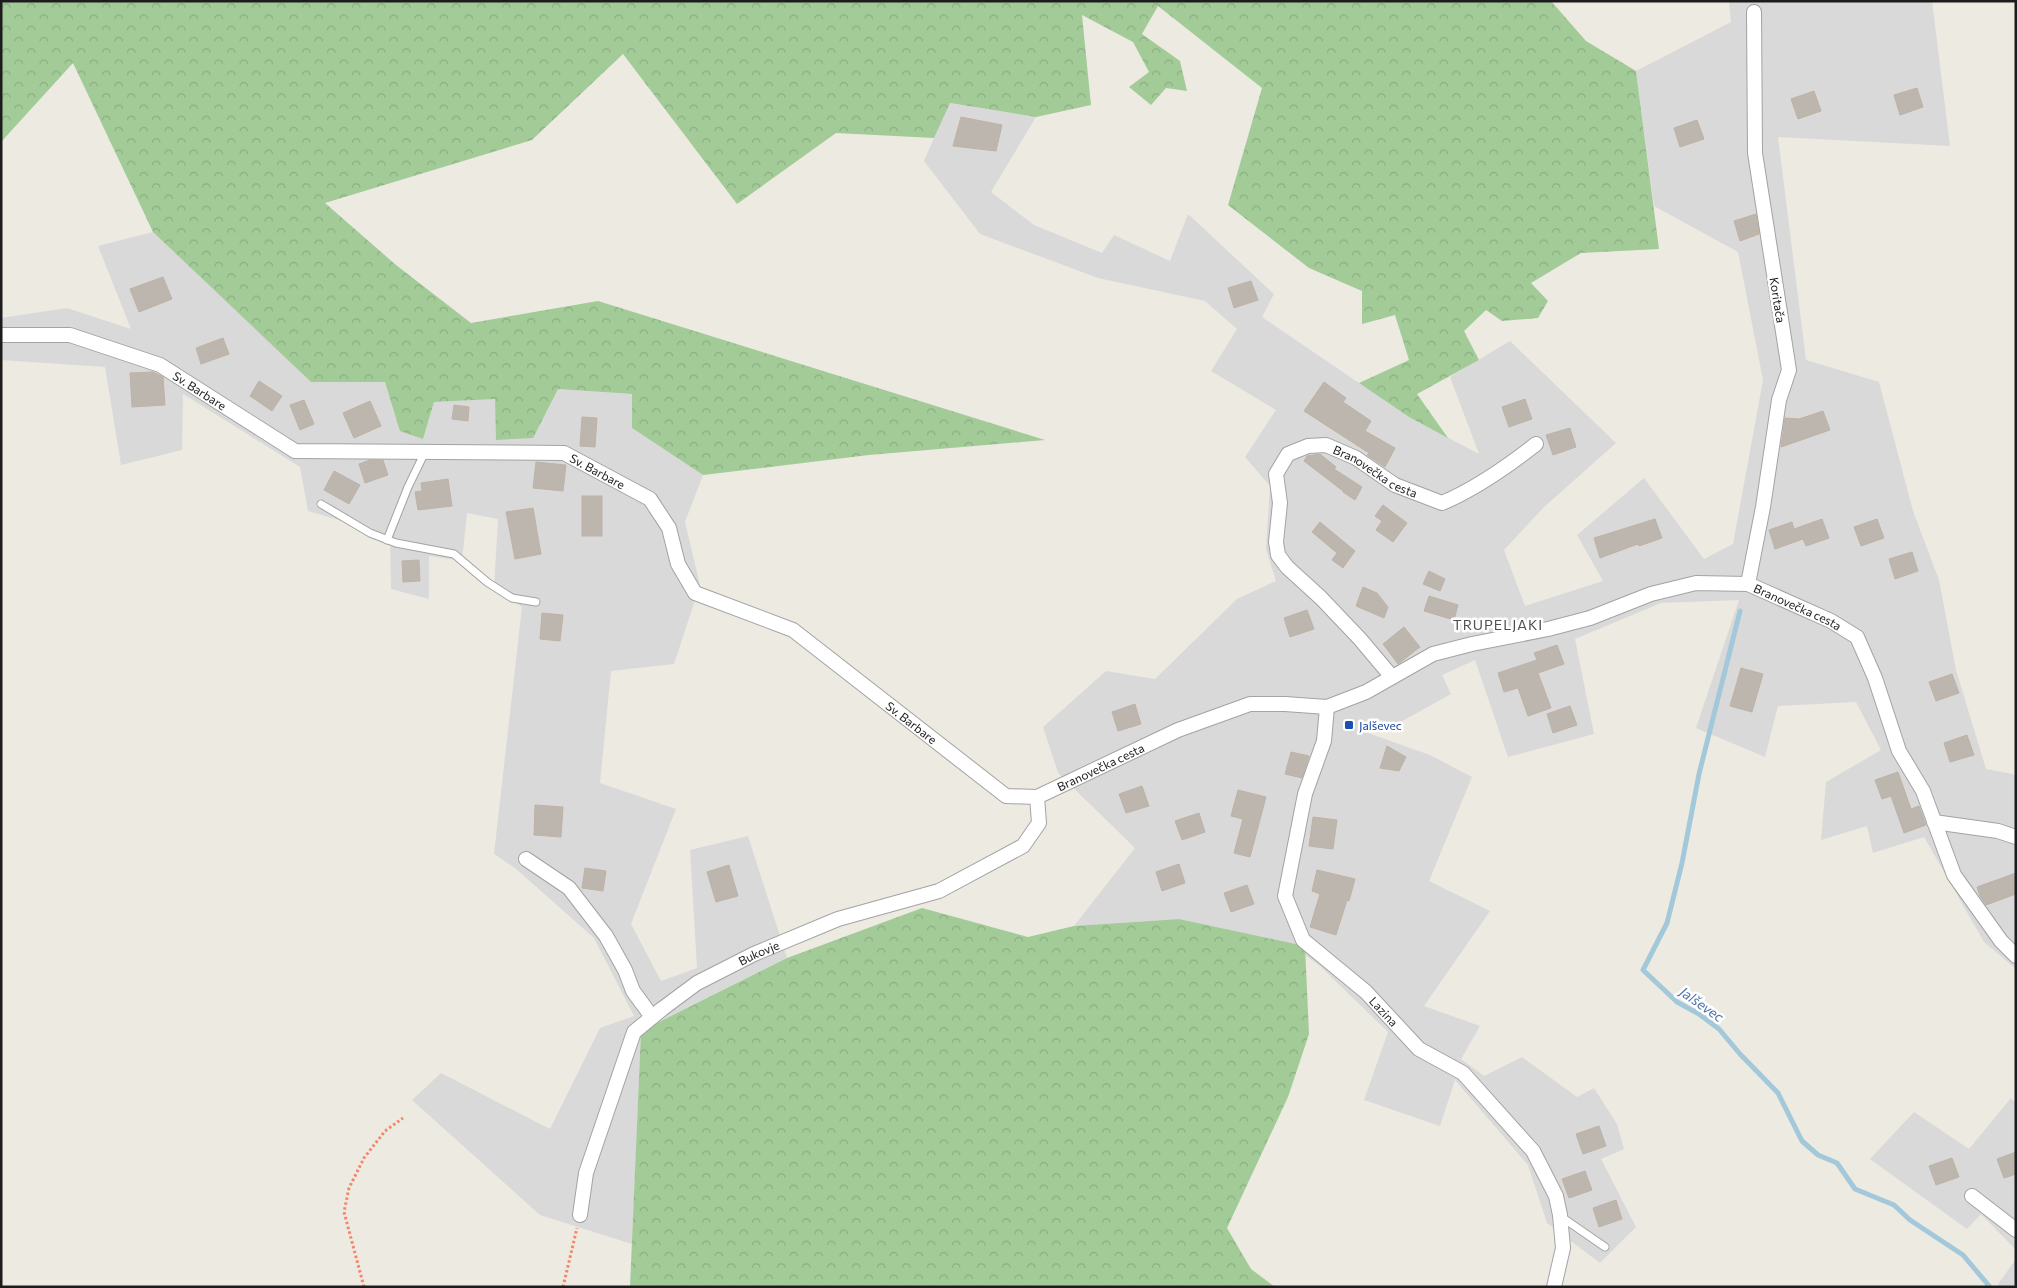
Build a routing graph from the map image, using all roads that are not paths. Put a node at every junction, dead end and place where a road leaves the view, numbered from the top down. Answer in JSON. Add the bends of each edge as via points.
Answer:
{"nodes":[{"id":1,"x":1754,"y":12,"type":"dead end"},
{"id":2,"x":1,"y":335,"type":"edge"},
{"id":3,"x":1536,"y":444,"type":"dead end"},
{"id":4,"x":425,"y":452,"type":"junction"},
{"id":5,"x":321,"y":504,"type":"dead end"},
{"id":6,"x":387,"y":540,"type":"junction"},
{"id":7,"x":1748,"y":584,"type":"junction"},
{"id":8,"x":536,"y":602,"type":"dead end"},
{"id":9,"x":1392,"y":677,"type":"junction"},
{"id":10,"x":1327,"y":707,"type":"junction"},
{"id":11,"x":1037,"y":797,"type":"junction"},
{"id":12,"x":1934,"y":822,"type":"junction"},
{"id":13,"x":2016,"y":837,"type":"edge"},
{"id":14,"x":526,"y":859,"type":"dead end"},
{"id":15,"x":2016,"y":956,"type":"edge"},
{"id":16,"x":652,"y":1017,"type":"junction"},
{"id":17,"x":1972,"y":1196,"type":"dead end"},
{"id":18,"x":580,"y":1215,"type":"road end"},
{"id":19,"x":1560,"y":1215,"type":"junction"},
{"id":20,"x":2016,"y":1230,"type":"edge"},
{"id":21,"x":1605,"y":1247,"type":"dead end"},
{"id":22,"x":1554,"y":1287,"type":"edge"}],
"edges":[{"from":1,"to":7,"type":"street","name":"Koritača","via":[[1755,153],[1789,370],[1779,400]]},
{"from":2,"to":4,"type":"street","name":"Sv. Barbare","via":[[70,335],[160,366],[295,451]]},
{"from":3,"to":9,"type":"street","name":"Branovečka cesta","via":[[1506,468],[1442,503],[1394,486],[1356,458],[1326,445],[1308,446],[1288,454],[1276,474],[1280,503],[1278,555],[1360,638]]},
{"from":4,"to":6,"type":"lane"},
{"from":4,"to":11,"type":"street","name":"Sv. Barbare","via":[[564,453],[650,499],[669,528],[678,564],[695,593],[793,630],[1006,796]]},
{"from":5,"to":6,"type":"lane"},
{"from":6,"to":8,"type":"lane","via":[[454,554],[512,598]]},
{"from":7,"to":9,"type":"street","name":"Branovečka cesta","via":[[1696,582],[1651,594],[1590,618],[1433,654]]},
{"from":7,"to":12,"type":"street","name":"Branovečka cesta","via":[[1823,617],[1857,637],[1875,678],[1899,751],[1923,791]]},
{"from":9,"to":10,"type":"street","name":"Branovečka cesta","via":[[1366,692]]},
{"from":10,"to":11,"type":"street","name":"Branovečka cesta","via":[[1250,704],[1178,730]]},
{"from":10,"to":19,"type":"street","name":"Lazina","via":[[1324,740],[1305,794],[1285,896],[1303,940],[1366,992],[1419,1049],[1462,1073],[1533,1151],[1556,1196]]},
{"from":11,"to":16,"type":"street","name":"Bukovje","via":[[1039,823],[1023,846],[939,891],[838,919],[754,954],[697,983]]},
{"from":12,"to":13,"type":"street","via":[[1998,831]]},
{"from":12,"to":15,"type":"street","name":"Branovečka cesta","via":[[1954,875],[2001,941]]},
{"from":14,"to":16,"type":"street","via":[[569,888],[606,936],[626,970],[633,991]]},
{"from":16,"to":18,"type":"street","name":"Bukovje","via":[[634,1032],[586,1173]]},
{"from":17,"to":20,"type":"street"},
{"from":19,"to":21,"type":"lane"},
{"from":19,"to":22,"type":"street","name":"Lazina","via":[[1564,1248]]}]}
